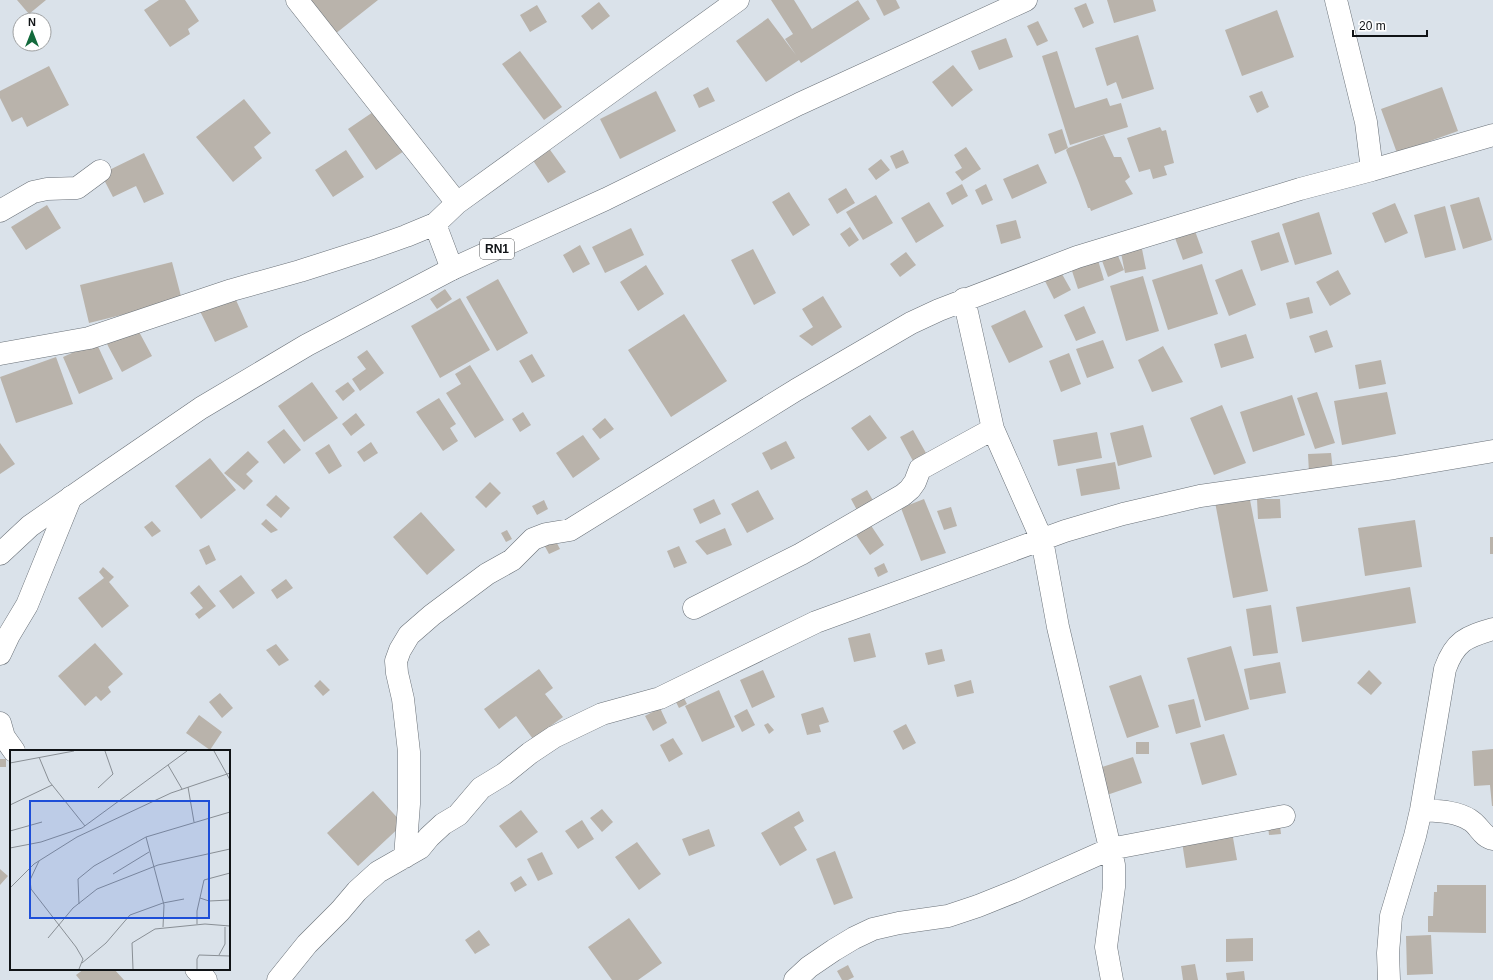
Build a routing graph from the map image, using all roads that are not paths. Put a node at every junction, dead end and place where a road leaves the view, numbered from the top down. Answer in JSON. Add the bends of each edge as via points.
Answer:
{"nodes":[{"id":1,"x":297,"y":0,"type":"edge"},
{"id":2,"x":738,"y":0,"type":"edge"},
{"id":3,"x":1026,"y":0,"type":"edge"},
{"id":4,"x":1336,"y":0,"type":"edge"},
{"id":5,"x":1493,"y":135,"type":"edge"},
{"id":6,"x":1372,"y":170,"type":"junction"},
{"id":7,"x":100,"y":171,"type":"dead end"},
{"id":8,"x":457,"y":203,"type":"junction"},
{"id":9,"x":0,"y":211,"type":"edge"},
{"id":10,"x":435,"y":224,"type":"junction"},
{"id":11,"x":452,"y":269,"type":"junction"},
{"id":12,"x":964,"y":299,"type":"junction"},
{"id":13,"x":0,"y":354,"type":"edge"},
{"id":14,"x":993,"y":429,"type":"junction"},
{"id":15,"x":1493,"y":451,"type":"edge"},
{"id":16,"x":71,"y":497,"type":"junction"},
{"id":17,"x":1042,"y":540,"type":"junction"},
{"id":18,"x":0,"y":554,"type":"edge"},
{"id":19,"x":694,"y":608,"type":"dead end"},
{"id":20,"x":1493,"y":629,"type":"edge"},
{"id":21,"x":0,"y":654,"type":"edge"},
{"id":22,"x":0,"y":723,"type":"edge"},
{"id":23,"x":13,"y":750,"type":"edge"},
{"id":24,"x":1421,"y":810,"type":"junction"},
{"id":25,"x":1284,"y":816,"type":"dead end"},
{"id":26,"x":1493,"y":839,"type":"edge"},
{"id":27,"x":1110,"y":849,"type":"junction"},
{"id":28,"x":405,"y":857,"type":"junction"},
{"id":29,"x":197,"y":970,"type":"edge"},
{"id":30,"x":206,"y":980,"type":"edge"},
{"id":31,"x":278,"y":980,"type":"edge"},
{"id":32,"x":795,"y":980,"type":"edge"},
{"id":33,"x":1112,"y":980,"type":"edge"},
{"id":34,"x":1389,"y":980,"type":"edge"}],
"edges":[{"from":1,"to":8,"type":"main road"},
{"from":2,"to":8,"type":"main road"},
{"from":3,"to":11,"type":"main road","number":"RN1","via":[[799,104],[606,199]]},
{"from":4,"to":6,"type":"main road","via":[[1366,122]]},
{"from":5,"to":6,"type":"main road"},
{"from":6,"to":12,"type":"main road","via":[[1300,189],[1077,257]]},
{"from":7,"to":9,"type":"main road","via":[[77,188],[34,192]]},
{"from":8,"to":10,"type":"main road"},
{"from":10,"to":11,"type":"main road"},
{"from":10,"to":13,"type":"main road","via":[[372,248],[232,290],[89,338]]},
{"from":11,"to":16,"type":"main road","number":"RN1","via":[[307,345],[201,408]]},
{"from":12,"to":14,"type":"main road"},
{"from":12,"to":28,"type":"main road","via":[[911,323],[810,382],[570,530],[533,539],[512,560],[487,574],[409,635],[396,661],[410,752]]},
{"from":14,"to":17,"type":"main road"},
{"from":14,"to":19,"type":"main road","via":[[920,469],[915,482],[903,495],[801,554]]},
{"from":15,"to":17,"type":"main road","via":[[1200,496],[1123,514]]},
{"from":16,"to":18,"type":"main road","number":"RN1","via":[[30,526]]},
{"from":16,"to":21,"type":"main road","via":[[27,605]]},
{"from":17,"to":27,"type":"main road","via":[[1058,627]]},
{"from":17,"to":28,"type":"main road","via":[[816,622],[660,698],[602,714],[554,737],[481,788],[458,815],[443,824],[420,848]]},
{"from":20,"to":24,"type":"main road","via":[[1472,635],[1456,646],[1450,655],[1445,669]]},
{"from":22,"to":23,"type":"main road","via":[[4,737]]},
{"from":24,"to":26,"type":"main road","via":[[1461,815],[1471,820],[1488,838]]},
{"from":24,"to":34,"type":"main road","via":[[1392,916],[1388,953]]},
{"from":25,"to":27,"type":"main road"},
{"from":27,"to":32,"type":"main road","via":[[978,906],[948,916],[899,922],[873,930],[834,950]]},
{"from":27,"to":33,"type":"main road","via":[[1114,865],[1114,887],[1106,947]]},
{"from":28,"to":31,"type":"main road","via":[[378,872],[357,891],[307,944]]},
{"from":29,"to":30,"type":"main road"}]}
